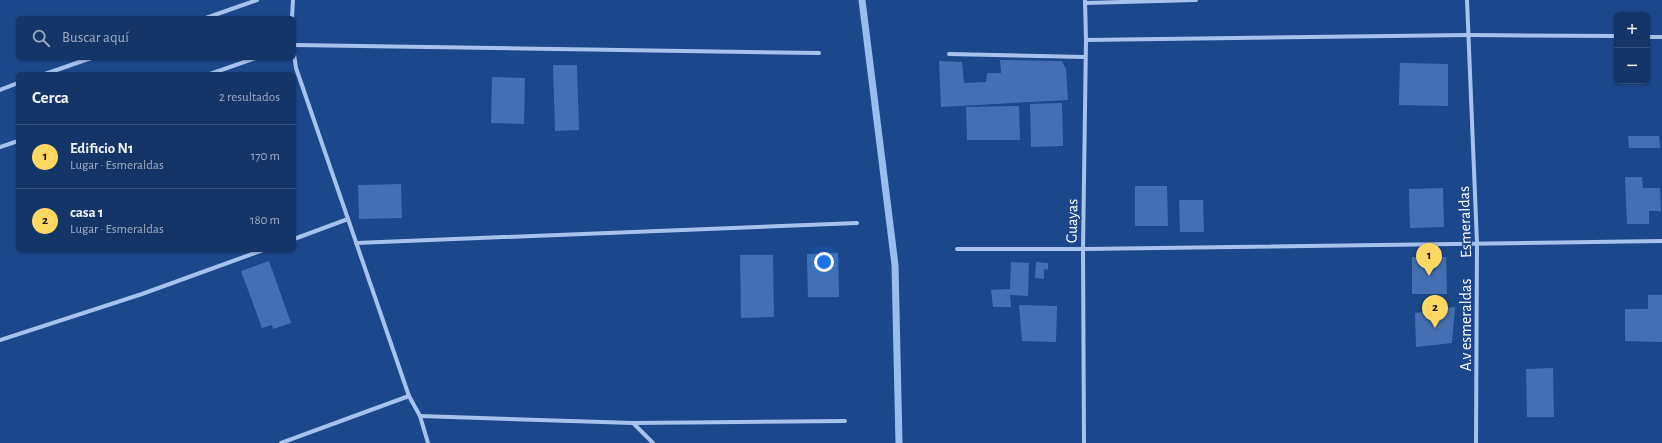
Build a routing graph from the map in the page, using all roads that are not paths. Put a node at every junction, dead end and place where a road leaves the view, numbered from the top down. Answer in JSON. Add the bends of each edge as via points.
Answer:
{"nodes":[{"id":1,"x":257,"y":0,"type":"edge"},
{"id":2,"x":292,"y":0,"type":"edge"},
{"id":3,"x":1196,"y":0,"type":"edge"},
{"id":4,"x":1467,"y":0,"type":"edge"},
{"id":5,"x":1085,"y":2,"type":"edge"},
{"id":6,"x":212,"y":16,"type":"edge"},
{"id":7,"x":292,"y":16,"type":"edge"},
{"id":8,"x":1468,"y":35,"type":"junction"},
{"id":9,"x":1614,"y":36,"type":"edge"},
{"id":10,"x":1650,"y":36,"type":"edge"},
{"id":11,"x":1662,"y":37,"type":"edge"},
{"id":12,"x":1086,"y":40,"type":"junction"},
{"id":13,"x":296,"y":45,"type":"edge"},
{"id":14,"x":819,"y":53,"type":"dead end"},
{"id":15,"x":949,"y":54,"type":"dead end"},
{"id":16,"x":1085,"y":57,"type":"junction"},
{"id":17,"x":85,"y":60,"type":"edge"},
{"id":18,"x":250,"y":60,"type":"edge"},
{"id":19,"x":295,"y":60,"type":"edge"},
{"id":20,"x":51,"y":72,"type":"edge"},
{"id":21,"x":216,"y":72,"type":"edge"},
{"id":22,"x":16,"y":84,"type":"edge"},
{"id":23,"x":0,"y":90,"type":"edge"},
{"id":24,"x":16,"y":142,"type":"edge"},
{"id":25,"x":0,"y":147,"type":"edge"},
{"id":26,"x":348,"y":219,"type":"junction"},
{"id":27,"x":857,"y":223,"type":"dead end"},
{"id":28,"x":296,"y":238,"type":"edge"},
{"id":29,"x":1662,"y":241,"type":"edge"},
{"id":30,"x":356,"y":243,"type":"junction"},
{"id":31,"x":1477,"y":244,"type":"junction"},
{"id":32,"x":957,"y":249,"type":"dead end"},
{"id":33,"x":1083,"y":249,"type":"junction"},
{"id":34,"x":258,"y":252,"type":"edge"},
{"id":35,"x":0,"y":340,"type":"edge"},
{"id":36,"x":409,"y":396,"type":"junction"},
{"id":37,"x":420,"y":416,"type":"junction"},
{"id":38,"x":845,"y":421,"type":"dead end"},
{"id":39,"x":632,"y":423,"type":"junction"},
{"id":40,"x":281,"y":443,"type":"edge"},
{"id":41,"x":428,"y":443,"type":"edge"},
{"id":42,"x":654,"y":443,"type":"edge"},
{"id":43,"x":1084,"y":443,"type":"edge"},
{"id":44,"x":1476,"y":443,"type":"edge"}],
"edges":[{"from":1,"to":6,"type":"street"},
{"from":2,"to":7,"type":"street"},
{"from":3,"to":5,"type":"street"},
{"from":4,"to":8,"type":"street"},
{"from":5,"to":12,"type":"street","name":"Guayas"},
{"from":8,"to":9,"type":"street"},
{"from":8,"to":12,"type":"street"},
{"from":8,"to":31,"type":"street","name":"A.v esmeraldas"},
{"from":10,"to":11,"type":"street"},
{"from":12,"to":16,"type":"street","name":"Guayas"},
{"from":13,"to":14,"type":"street"},
{"from":15,"to":16,"type":"street"},
{"from":16,"to":33,"type":"street","name":"Guayas"},
{"from":17,"to":20,"type":"street"},
{"from":18,"to":21,"type":"street"},
{"from":19,"to":26,"type":"street"},
{"from":22,"to":23,"type":"street"},
{"from":24,"to":25,"type":"street"},
{"from":26,"to":28,"type":"street"},
{"from":26,"to":30,"type":"street"},
{"from":27,"to":30,"type":"street"},
{"from":29,"to":31,"type":"street"},
{"from":30,"to":36,"type":"street"},
{"from":31,"to":33,"type":"street"},
{"from":31,"to":44,"type":"street","name":"A.v esmeraldas"},
{"from":32,"to":33,"type":"street"},
{"from":33,"to":43,"type":"street","name":"Guayas"},
{"from":34,"to":35,"type":"street","via":[[142,294]]},
{"from":36,"to":37,"type":"street"},
{"from":36,"to":40,"type":"street"},
{"from":37,"to":39,"type":"street"},
{"from":37,"to":41,"type":"street"},
{"from":38,"to":39,"type":"street"},
{"from":39,"to":42,"type":"street"}]}
